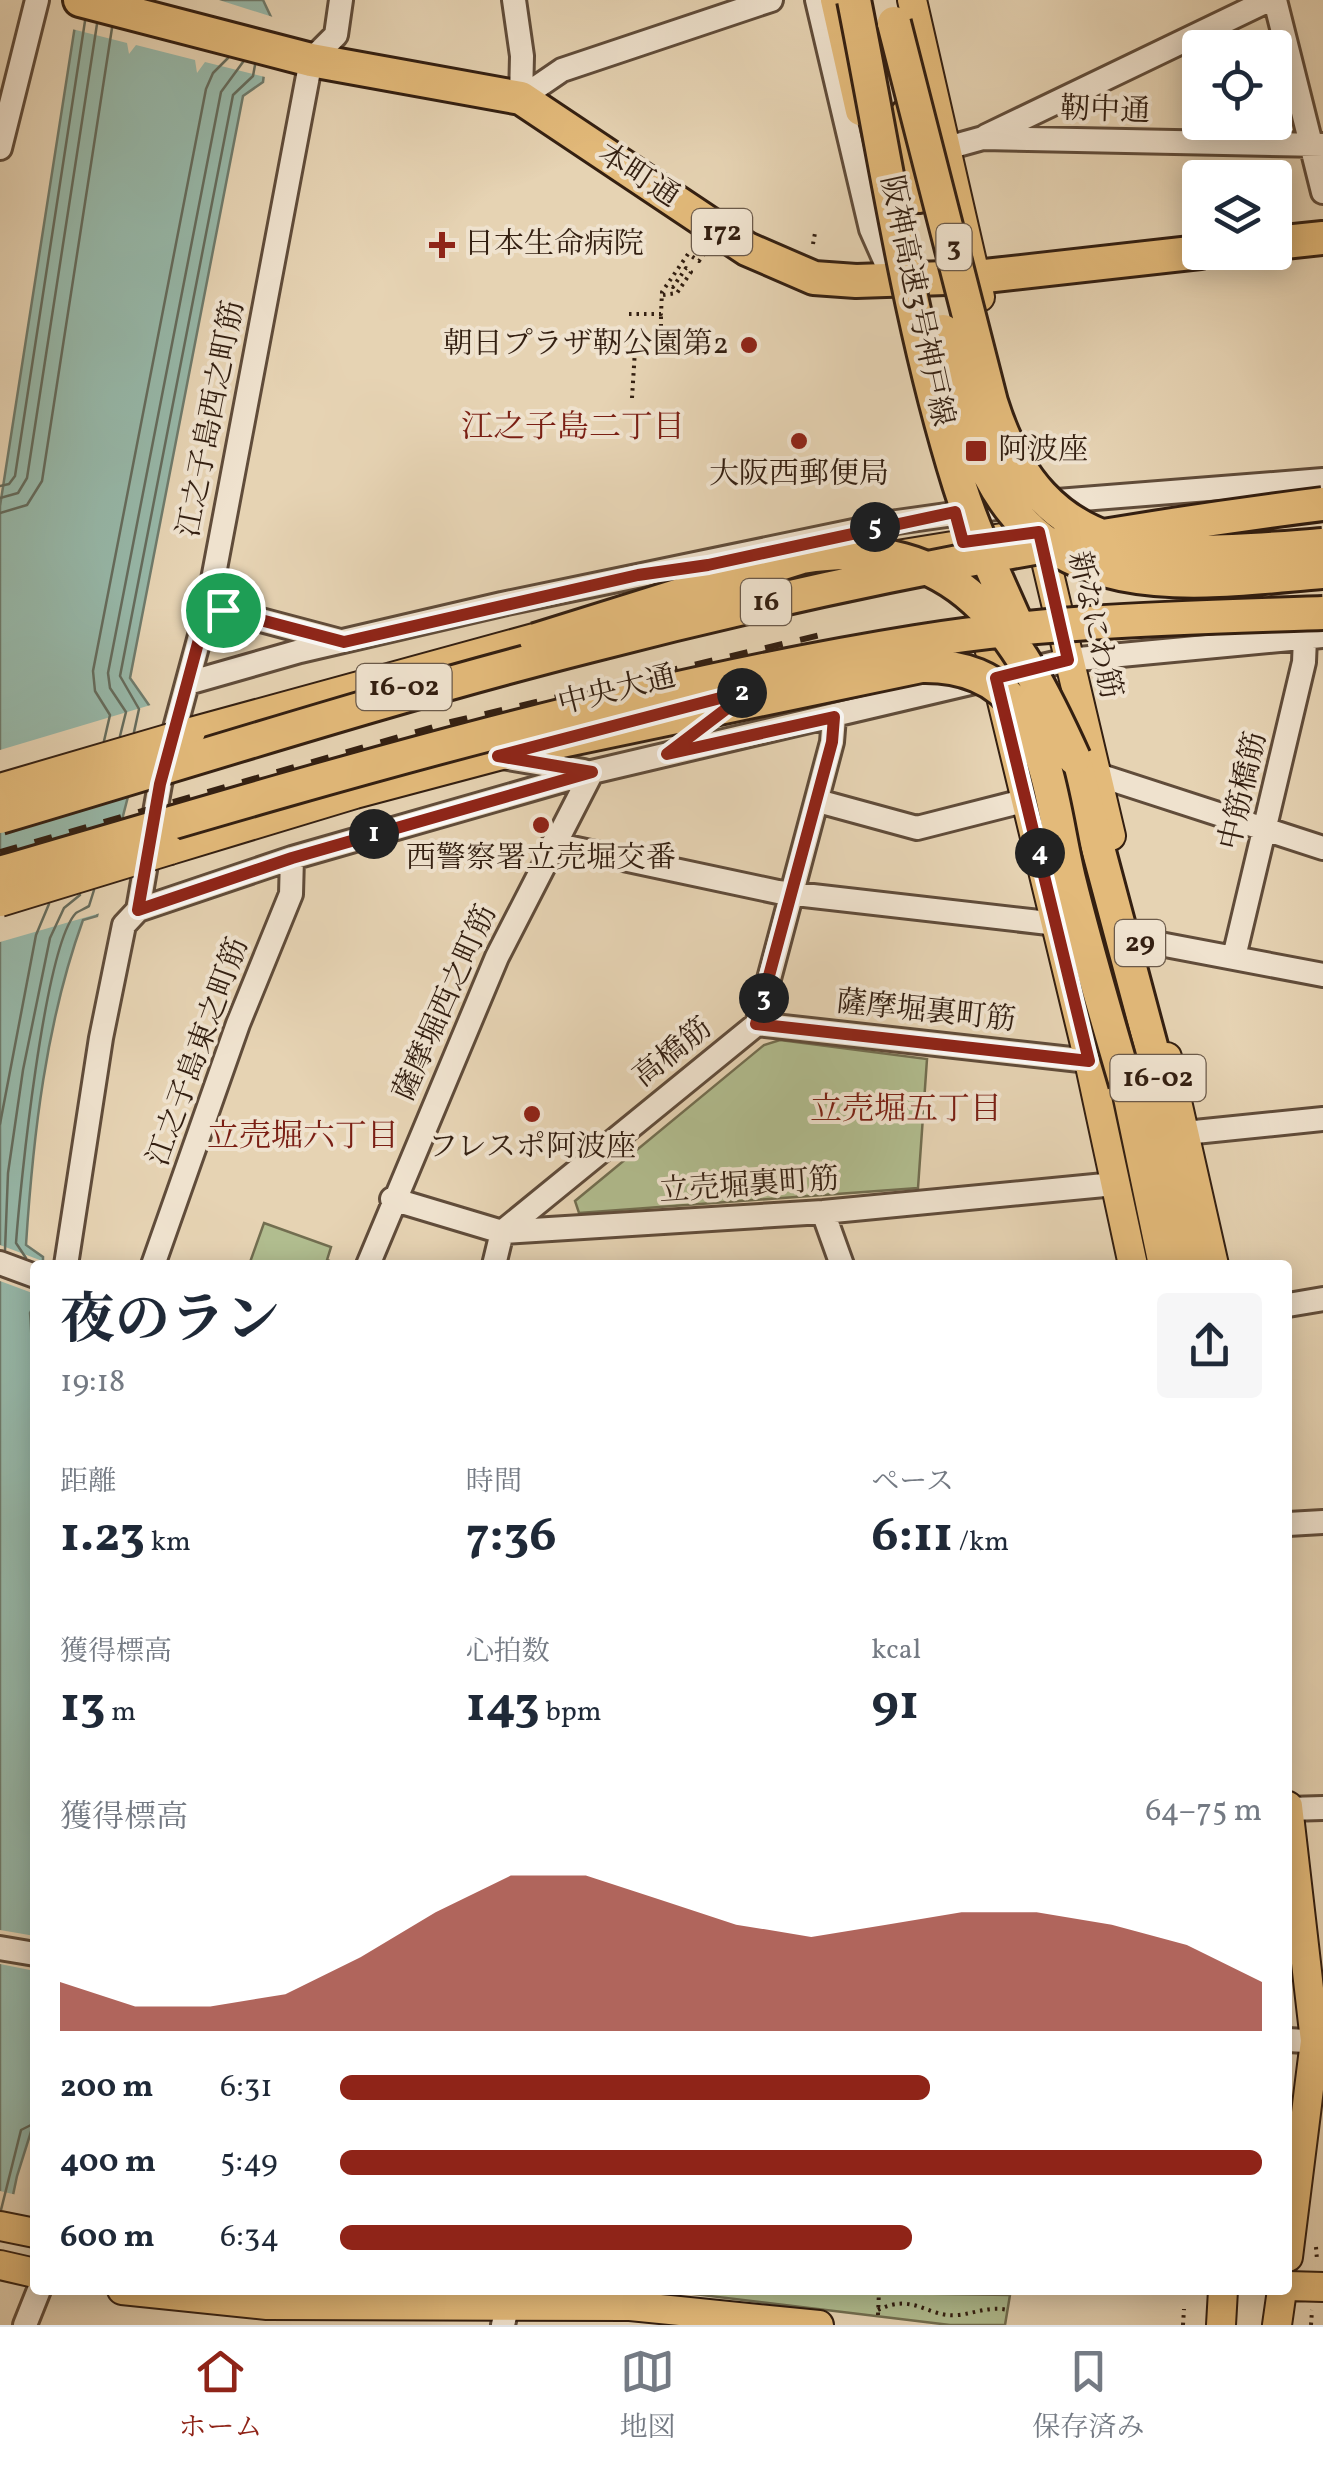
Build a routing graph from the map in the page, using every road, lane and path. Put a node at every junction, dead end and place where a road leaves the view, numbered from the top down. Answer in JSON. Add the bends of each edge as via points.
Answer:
{"nodes":[{"id":1,"x":37,"y":0,"type":"edge"},
{"id":2,"x":80,"y":0,"type":"edge"},
{"id":3,"x":341,"y":0,"type":"edge"},
{"id":4,"x":514,"y":0,"type":"edge"},
{"id":5,"x":771,"y":0,"type":"edge"},
{"id":6,"x":817,"y":0,"type":"edge"},
{"id":7,"x":835,"y":0,"type":"edge"},
{"id":8,"x":854,"y":0,"type":"edge"},
{"id":9,"x":1272,"y":0,"type":"edge"},
{"id":10,"x":898,"y":8,"type":"edge"},
{"id":11,"x":699,"y":11,"type":"edge"},
{"id":12,"x":311,"y":60,"type":"junction"},
{"id":13,"x":521,"y":98,"type":"junction"},
{"id":14,"x":983,"y":138,"type":"junction"},
{"id":15,"x":1317,"y":146,"type":"edge"},
{"id":16,"x":0,"y":148,"type":"edge"},
{"id":17,"x":947,"y":148,"type":"junction"},
{"id":18,"x":1323,"y":192,"type":"edge"},
{"id":19,"x":815,"y":233,"type":"dead end"},
{"id":20,"x":1323,"y":238,"type":"edge"},
{"id":21,"x":1292,"y":241,"type":"edge"},
{"id":22,"x":813,"y":244,"type":"dead end"},
{"id":23,"x":704,"y":254,"type":"dead end"},
{"id":24,"x":1182,"y":254,"type":"edge"},
{"id":25,"x":976,"y":277,"type":"junction"},
{"id":26,"x":894,"y":281,"type":"junction"},
{"id":27,"x":668,"y":284,"type":"junction"},
{"id":28,"x":662,"y":295,"type":"junction"},
{"id":29,"x":629,"y":314,"type":"dead end"},
{"id":30,"x":661,"y":314,"type":"junction"},
{"id":31,"x":632,"y":398,"type":"dead end"},
{"id":32,"x":1323,"y":480,"type":"edge"},
{"id":33,"x":1032,"y":503,"type":"junction"},
{"id":34,"x":1323,"y":504,"type":"edge"},
{"id":35,"x":955,"y":512,"type":"junction"},
{"id":36,"x":1323,"y":514,"type":"edge"},
{"id":37,"x":1039,"y":532,"type":"junction"},
{"id":38,"x":963,"y":542,"type":"junction"},
{"id":39,"x":1323,"y":545,"type":"edge"},
{"id":40,"x":708,"y":565,"type":"junction"},
{"id":41,"x":1323,"y":572,"type":"edge"},
{"id":42,"x":1323,"y":598,"type":"edge"},
{"id":43,"x":208,"y":606,"type":"junction"},
{"id":44,"x":1060,"y":621,"type":"junction"},
{"id":45,"x":1317,"y":629,"type":"edge"},
{"id":46,"x":986,"y":635,"type":"junction"},
{"id":47,"x":344,"y":642,"type":"junction"},
{"id":48,"x":507,"y":644,"type":"junction"},
{"id":49,"x":1068,"y":660,"type":"junction"},
{"id":50,"x":996,"y":678,"type":"junction"},
{"id":51,"x":188,"y":682,"type":"junction"},
{"id":52,"x":751,"y":690,"type":"junction"},
{"id":53,"x":834,"y":717,"type":"junction"},
{"id":54,"x":220,"y":751,"type":"junction"},
{"id":55,"x":667,"y":754,"type":"junction"},
{"id":56,"x":498,"y":756,"type":"junction"},
{"id":57,"x":1084,"y":766,"type":"junction"},
{"id":58,"x":592,"y":772,"type":"junction"},
{"id":59,"x":0,"y":788,"type":"edge"},
{"id":60,"x":1027,"y":800,"type":"junction"},
{"id":61,"x":818,"y":801,"type":"junction"},
{"id":62,"x":224,"y":808,"type":"junction"},
{"id":63,"x":0,"y":816,"type":"edge"},
{"id":64,"x":1266,"y":829,"type":"junction"},
{"id":65,"x":552,"y":844,"type":"junction"},
{"id":66,"x":1323,"y":848,"type":"edge"},
{"id":67,"x":292,"y":858,"type":"junction"},
{"id":68,"x":0,"y":874,"type":"edge"},
{"id":69,"x":794,"y":894,"type":"junction"},
{"id":70,"x":0,"y":902,"type":"edge"},
{"id":71,"x":138,"y":910,"type":"junction"},
{"id":72,"x":1057,"y":924,"type":"junction"},
{"id":73,"x":1139,"y":940,"type":"junction"},
{"id":74,"x":1234,"y":957,"type":"junction"},
{"id":75,"x":1323,"y":975,"type":"edge"},
{"id":76,"x":756,"y":1024,"type":"junction"},
{"id":77,"x":1089,"y":1061,"type":"junction"},
{"id":78,"x":1126,"y":1084,"type":"junction"},
{"id":79,"x":1323,"y":1119,"type":"edge"},
{"id":80,"x":1186,"y":1133,"type":"junction"},
{"id":81,"x":1115,"y":1184,"type":"junction"},
{"id":82,"x":392,"y":1200,"type":"junction"},
{"id":83,"x":822,"y":1212,"type":"junction"},
{"id":84,"x":502,"y":1232,"type":"junction"},
{"id":85,"x":67,"y":1260,"type":"edge"},
{"id":86,"x":155,"y":1260,"type":"edge"},
{"id":87,"x":370,"y":1260,"type":"edge"},
{"id":88,"x":495,"y":1260,"type":"edge"},
{"id":89,"x":840,"y":1260,"type":"edge"},
{"id":90,"x":1132,"y":1260,"type":"edge"},
{"id":91,"x":1164,"y":1260,"type":"edge"},
{"id":92,"x":1188,"y":1260,"type":"edge"},
{"id":93,"x":1213,"y":1260,"type":"edge"},
{"id":94,"x":0,"y":1263,"type":"edge"},
{"id":95,"x":30,"y":1274,"type":"edge"},
{"id":96,"x":1323,"y":1299,"type":"edge"},
{"id":97,"x":1292,"y":1303,"type":"edge"},
{"id":98,"x":1323,"y":1522,"type":"edge"},
{"id":99,"x":1292,"y":1524,"type":"edge"},
{"id":100,"x":1292,"y":1808,"type":"edge"},
{"id":101,"x":1323,"y":1808,"type":"edge"},
{"id":102,"x":1292,"y":1827,"type":"edge"},
{"id":103,"x":1313,"y":1925,"type":"edge"},
{"id":104,"x":0,"y":1948,"type":"edge"},
{"id":105,"x":30,"y":1953,"type":"edge"},
{"id":106,"x":1309,"y":2041,"type":"edge"},
{"id":107,"x":1292,"y":2217,"type":"edge"},
{"id":108,"x":1316,"y":2247,"type":"dead end"},
{"id":109,"x":1,"y":2266,"type":"edge"},
{"id":110,"x":30,"y":2272,"type":"edge"},
{"id":111,"x":1318,"y":2284,"type":"edge"},
{"id":112,"x":1292,"y":2287,"type":"edge"},
{"id":113,"x":37,"y":2295,"type":"edge"},
{"id":114,"x":170,"y":2295,"type":"edge"},
{"id":115,"x":879,"y":2295,"type":"edge"},
{"id":116,"x":1223,"y":2295,"type":"edge"},
{"id":117,"x":1283,"y":2295,"type":"edge"},
{"id":118,"x":507,"y":2306,"type":"edge"},
{"id":119,"x":1184,"y":2309,"type":"dead end"},
{"id":120,"x":1008,"y":2310,"type":"dead end"},
{"id":121,"x":25,"y":2325,"type":"edge"},
{"id":122,"x":818,"y":2325,"type":"edge"},
{"id":123,"x":1183,"y":2325,"type":"edge"},
{"id":124,"x":1220,"y":2325,"type":"edge"},
{"id":125,"x":1277,"y":2325,"type":"edge"},
{"id":126,"x":1312,"y":2325,"type":"edge"}],
"edges":[{"from":1,"to":16,"type":"street"},
{"from":2,"to":12,"type":"highway","name":"本町通","number":"172"},
{"from":3,"to":12,"type":"street","name":"江之子島西之町筋","via":[[336,35]]},
{"from":4,"to":13,"type":"street"},
{"from":5,"to":11,"type":"street"},
{"from":6,"to":26,"type":"street","via":[[871,229]]},
{"from":7,"to":26,"type":"main road"},
{"from":8,"to":41,"type":"highway","name":"阪神高速3号神戸線","number":"3","bridge":true,"via":[[962,402],[980,454],[1008,502],[1069,556],[1116,576],[1175,582]]},
{"from":8,"to":78,"type":"highway","name":"阪神高速3号神戸線","number":"3","bridge":true,"via":[[947,441],[972,524],[1048,705],[1105,940]]},
{"from":9,"to":14,"type":"street"},
{"from":9,"to":15,"type":"street"},
{"from":10,"to":17,"type":"main road","name":"新なにわ筋","number":"29"},
{"from":10,"to":39,"type":"highway","name":"阪神高速3号神戸線","number":"3","bridge":true,"via":[[991,402],[1006,448],[1029,485],[1072,522],[1144,548],[1195,554]]},
{"from":10,"to":57,"type":"highway","number":"3","bridge":true,"via":[[919,196],[1001,538]]},
{"from":11,"to":13,"type":"street","via":[[562,70]]},
{"from":12,"to":13,"type":"highway","name":"本町通","number":"172"},
{"from":12,"to":43,"type":"street","name":"江之子島西之町筋"},
{"from":13,"to":26,"type":"highway","name":"本町通","number":"172","via":[[780,267],[814,278]]},
{"from":14,"to":15,"type":"street","name":"靭中通"},
{"from":14,"to":17,"type":"street","name":"靭中通"},
{"from":15,"to":18,"type":"street"},
{"from":17,"to":25,"type":"main road","name":"新なにわ筋","number":"29"},
{"from":19,"to":22,"type":"path"},
{"from":20,"to":21,"type":"highway"},
{"from":23,"to":27,"type":"path","via":[[699,261],[688,254]]},
{"from":24,"to":25,"type":"highway","name":"本町通","number":"172"},
{"from":25,"to":26,"type":"highway","name":"本町通","number":"172"},
{"from":25,"to":33,"type":"main road","name":"新なにわ筋","number":"29"},
{"from":26,"to":35,"type":"main road"},
{"from":27,"to":28,"type":"path"},
{"from":27,"to":28,"type":"path","via":[[673,287],[686,268],[691,272],[676,293]]},
{"from":28,"to":30,"type":"path"},
{"from":29,"to":30,"type":"path"},
{"from":30,"to":31,"type":"path","via":[[661,350],[636,350]]},
{"from":32,"to":33,"type":"street"},
{"from":33,"to":35,"type":"street"},
{"from":33,"to":37,"type":"main road","name":"新なにわ筋","number":"29"},
{"from":34,"to":54,"type":"highway","number":"16","bridge":true,"via":[[826,588],[583,647]]},
{"from":35,"to":38,"type":"main road"},
{"from":35,"to":40,"type":"street"},
{"from":36,"to":37,"type":"main road"},
{"from":37,"to":38,"type":"main road"},
{"from":37,"to":44,"type":"main road","name":"新なにわ筋","number":"29"},
{"from":38,"to":46,"type":"main road"},
{"from":38,"to":48,"type":"main road"},
{"from":40,"to":47,"type":"street"},
{"from":40,"to":48,"type":"street"},
{"from":42,"to":44,"type":"main road","name":"中央大通"},
{"from":43,"to":47,"type":"street"},
{"from":43,"to":51,"type":"street","name":"江之子島西之町筋"},
{"from":44,"to":46,"type":"main road","name":"中央大通"},
{"from":44,"to":49,"type":"main road","name":"新なにわ筋","number":"29"},
{"from":45,"to":49,"type":"street"},
{"from":45,"to":62,"type":"highway","number":"16","bridge":true,"via":[[1070,625],[899,645],[612,706]]},
{"from":45,"to":64,"type":"street","name":"中筋橋筋"},
{"from":46,"to":50,"type":"main road"},
{"from":46,"to":52,"type":"main road","name":"中央大通"},
{"from":47,"to":51,"type":"street"},
{"from":48,"to":59,"type":"main road","bridge":true},
{"from":49,"to":50,"type":"street"},
{"from":49,"to":57,"type":"main road","name":"新なにわ筋","number":"29"},
{"from":50,"to":53,"type":"street"},
{"from":50,"to":60,"type":"main road"},
{"from":51,"to":71,"type":"street","name":"江之子島西之町筋","via":[[160,784]]},
{"from":52,"to":55,"type":"street"},
{"from":52,"to":56,"type":"main road","name":"中央大通"},
{"from":53,"to":55,"type":"street"},
{"from":53,"to":61,"type":"street","name":"高橋筋"},
{"from":54,"to":57,"type":"highway","number":"16-02","bridge":true,"via":[[588,621],[778,563],[847,552],[912,560],[983,604]]},
{"from":54,"to":63,"type":"highway","number":"16","bridge":true},
{"from":55,"to":58,"type":"street"},
{"from":56,"to":58,"type":"street"},
{"from":56,"to":70,"type":"main road","name":"中央大通","bridge":true},
{"from":57,"to":64,"type":"street"},
{"from":57,"to":73,"type":"main road","name":"新なにわ筋","number":"29"},
{"from":57,"to":92,"type":"highway","number":"16-02","via":[[1151,1046]]},
{"from":58,"to":65,"type":"street","name":"薩摩堀西之町筋"},
{"from":58,"to":67,"type":"street"},
{"from":60,"to":61,"type":"street","via":[[918,828]]},
{"from":60,"to":72,"type":"main road"},
{"from":61,"to":69,"type":"street","name":"高橋筋"},
{"from":62,"to":68,"type":"highway","number":"16","bridge":true},
{"from":62,"to":78,"type":"highway","number":"16","bridge":true,"via":[[352,789],[895,670],[958,668],[1009,696],[1032,735]]},
{"from":64,"to":66,"type":"street"},
{"from":64,"to":74,"type":"street","name":"中筋橋筋"},
{"from":65,"to":69,"type":"street"},
{"from":65,"to":82,"type":"street","name":"薩摩堀西之町筋"},
{"from":67,"to":71,"type":"street"},
{"from":67,"to":86,"type":"street","name":"江之子島東之町筋","via":[[291,894]]},
{"from":69,"to":72,"type":"street"},
{"from":69,"to":76,"type":"street","name":"高橋筋"},
{"from":71,"to":85,"type":"street","name":"江之子島西之町筋","via":[[124,925],[101,1038]]},
{"from":72,"to":77,"type":"main road"},
{"from":73,"to":74,"type":"street"},
{"from":73,"to":80,"type":"main road","name":"新なにわ筋","number":"29"},
{"from":74,"to":75,"type":"street"},
{"from":76,"to":77,"type":"street","name":"薩摩堀裏町筋"},
{"from":76,"to":84,"type":"street","name":"高橋筋"},
{"from":77,"to":81,"type":"main road"},
{"from":78,"to":91,"type":"highway","number":"16-02"},
{"from":79,"to":80,"type":"street"},
{"from":80,"to":93,"type":"main road","name":"新なにわ筋","number":"29"},
{"from":81,"to":83,"type":"street","name":"立売堀裏町筋"},
{"from":81,"to":90,"type":"main road"},
{"from":82,"to":84,"type":"street","name":"立売堀裏町筋"},
{"from":82,"to":87,"type":"street","name":"薩摩堀西之町筋"},
{"from":83,"to":84,"type":"street","name":"立売堀裏町筋"},
{"from":83,"to":89,"type":"street"},
{"from":84,"to":88,"type":"street"},
{"from":94,"to":95,"type":"street"},
{"from":96,"to":97,"type":"street"},
{"from":98,"to":99,"type":"street"},
{"from":100,"to":101,"type":"street"},
{"from":102,"to":103,"type":"main road"},
{"from":103,"to":106,"type":"main road"},
{"from":104,"to":105,"type":"street"},
{"from":106,"to":107,"type":"main road"},
{"from":108,"to":111,"type":"path"},
{"from":109,"to":110,"type":"main road"},
{"from":111,"to":112,"type":"main road"},
{"from":111,"to":126,"type":"path"},
{"from":113,"to":121,"type":"street"},
{"from":114,"to":118,"type":"main road","via":[[267,2305]]},
{"from":115,"to":120,"type":"path","via":[[878,2312],[909,2302],[955,2315]]},
{"from":116,"to":124,"type":"main road"},
{"from":117,"to":125,"type":"main road"},
{"from":118,"to":122,"type":"main road","via":[[630,2306]]},
{"from":119,"to":123,"type":"path"}]}
